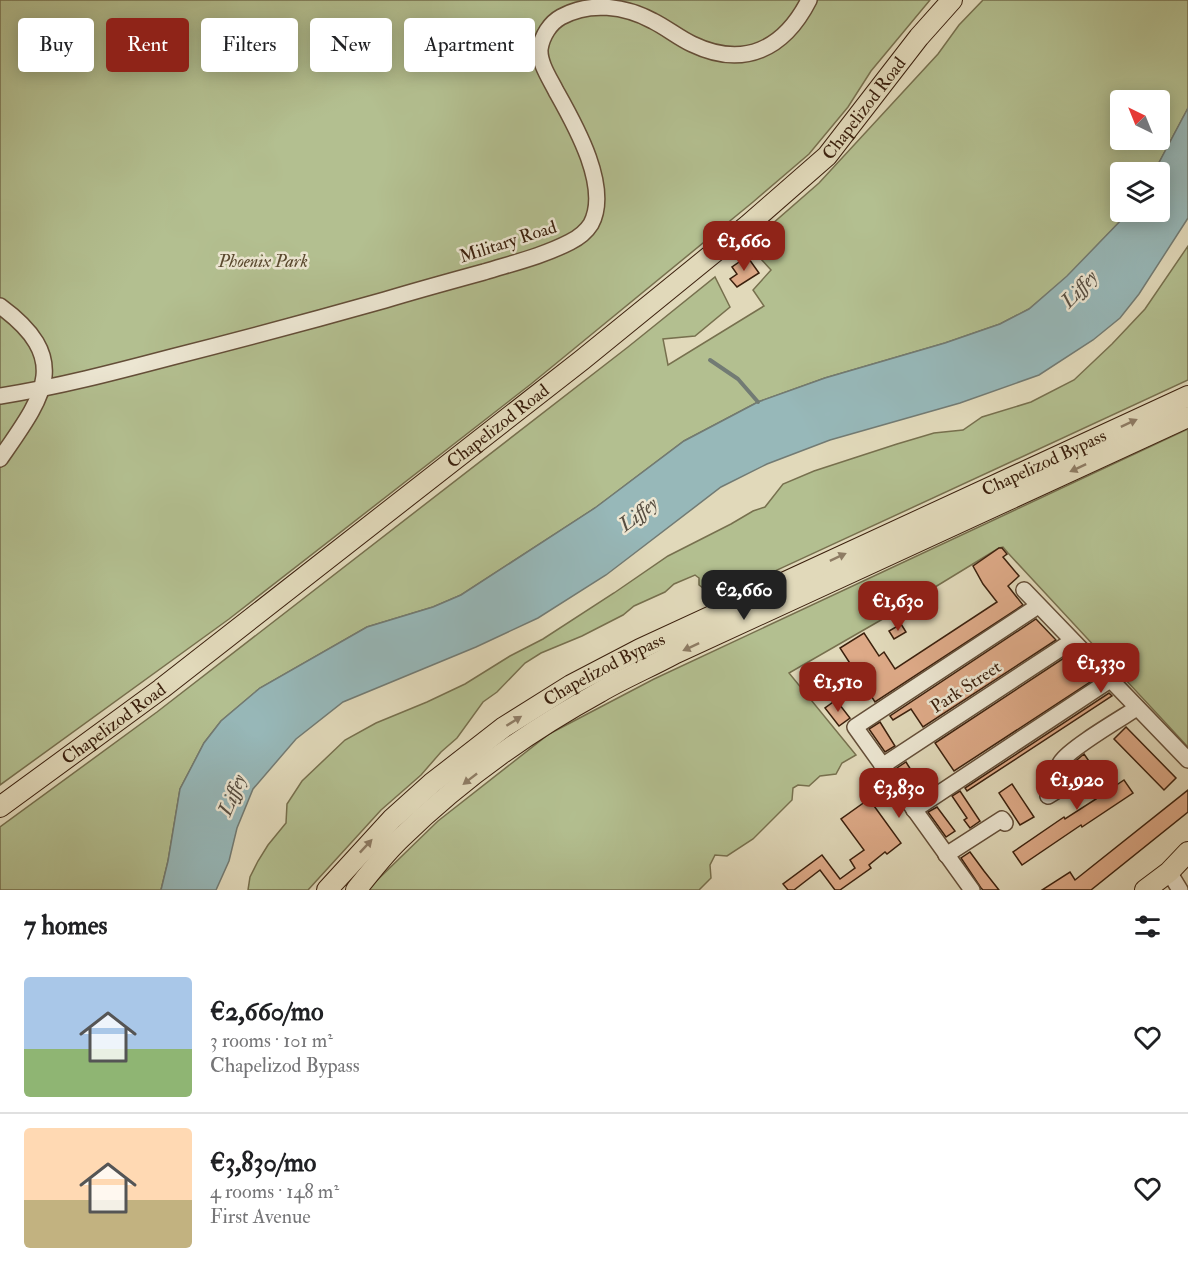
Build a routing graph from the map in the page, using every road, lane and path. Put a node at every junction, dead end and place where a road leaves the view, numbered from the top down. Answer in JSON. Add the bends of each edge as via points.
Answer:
{"nodes":[{"id":1,"x":809,"y":0,"type":"edge"},
{"id":2,"x":952,"y":0,"type":"edge"},
{"id":3,"x":0,"y":306,"type":"edge"},
{"id":4,"x":42,"y":390,"type":"junction"},
{"id":5,"x":0,"y":396,"type":"edge"},
{"id":6,"x":1188,"y":396,"type":"edge"},
{"id":7,"x":1188,"y":417,"type":"edge"},
{"id":8,"x":0,"y":459,"type":"edge"},
{"id":9,"x":1024,"y":590,"type":"dead end"},
{"id":10,"x":1038,"y":606,"type":"junction"},
{"id":11,"x":1072,"y":641,"type":"junction"},
{"id":12,"x":1110,"y":680,"type":"junction"},
{"id":13,"x":1137,"y":708,"type":"junction"},
{"id":14,"x":1188,"y":760,"type":"edge"},
{"id":15,"x":882,"y":766,"type":"junction"},
{"id":16,"x":1048,"y":796,"type":"dead end"},
{"id":17,"x":0,"y":807,"type":"edge"},
{"id":18,"x":914,"y":810,"type":"junction"},
{"id":19,"x":1005,"y":824,"type":"dead end"},
{"id":20,"x":1188,"y":852,"type":"edge"},
{"id":21,"x":946,"y":855,"type":"junction"},
{"id":22,"x":1188,"y":864,"type":"edge"},
{"id":23,"x":1169,"y":872,"type":"junction"},
{"id":24,"x":327,"y":890,"type":"edge"},
{"id":25,"x":356,"y":890,"type":"edge"},
{"id":26,"x":972,"y":890,"type":"edge"},
{"id":27,"x":1145,"y":890,"type":"edge"},
{"id":28,"x":1180,"y":890,"type":"edge"}],
"edges":[{"from":1,"to":4,"type":"street","name":"Military Road","via":[[794,24],[765,50],[734,55],[693,45],[652,20],[600,6],[559,17],[549,27],[540,50],[545,70],[579,135],[596,192],[591,224],[568,243],[518,262],[288,327]]},
{"from":2,"to":17,"type":"main road","name":"Chapelizod Road","via":[[826,156],[748,225],[180,675]]},
{"from":3,"to":4,"type":"street","via":[[20,321],[41,349],[46,371]]},
{"from":4,"to":5,"type":"street","name":"Military Road"},
{"from":4,"to":8,"type":"street","via":[[33,412]]},
{"from":24,"to":6,"type":"main road","name":"Chapelizod Bypass","one_way":true,"via":[[392,819],[432,783],[504,727],[571,685],[640,649]]},
{"from":7,"to":25,"type":"main road","name":"Chapelizod Bypass","one_way":true,"via":[[674,654],[602,691],[510,748],[447,797],[400,839]]},
{"from":9,"to":10,"type":"street"},
{"from":10,"to":11,"type":"street"},
{"from":10,"to":15,"type":"street","via":[[855,727]]},
{"from":11,"to":12,"type":"street"},
{"from":11,"to":15,"type":"street","name":"Park Street"},
{"from":12,"to":13,"type":"street"},
{"from":12,"to":18,"type":"street"},
{"from":13,"to":14,"type":"street"},
{"from":13,"to":16,"type":"street","via":[[1061,761],[1056,776],[1061,788]]},
{"from":15,"to":18,"type":"street"},
{"from":18,"to":21,"type":"street"},
{"from":19,"to":21,"type":"street","via":[[1002,819]]},
{"from":20,"to":23,"type":"main road"},
{"from":21,"to":26,"type":"street"},
{"from":22,"to":23,"type":"main road"},
{"from":23,"to":27,"type":"main road"},
{"from":23,"to":28,"type":"street"}]}
